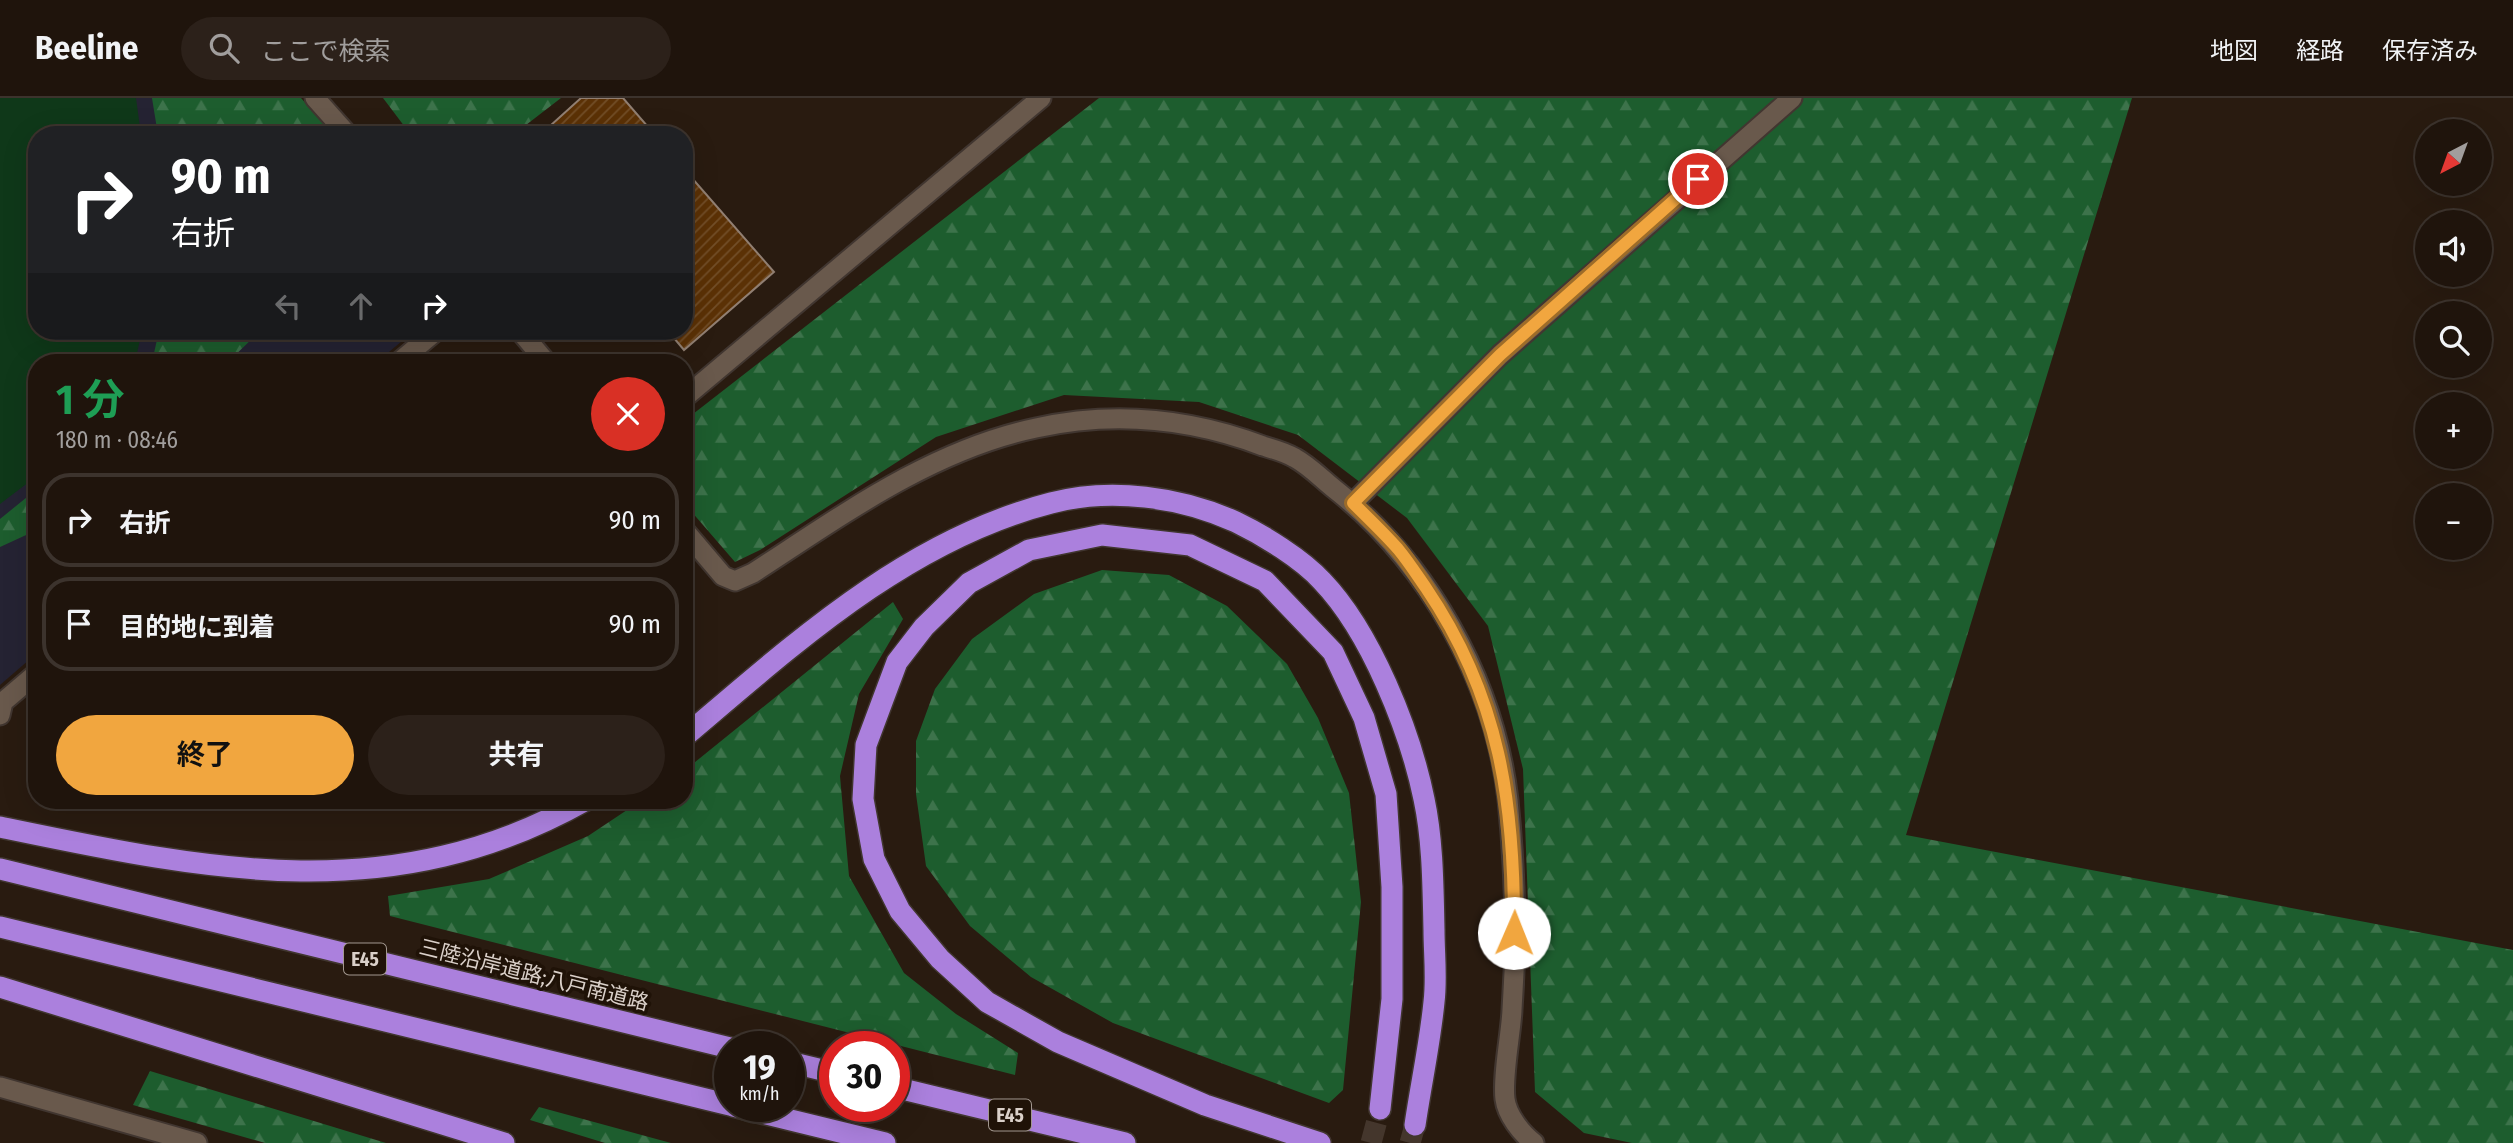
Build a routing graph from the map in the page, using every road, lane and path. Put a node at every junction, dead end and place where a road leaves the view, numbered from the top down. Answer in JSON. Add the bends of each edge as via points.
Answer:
{"nodes":[{"id":1,"x":314,"y":98,"type":"edge"},
{"id":2,"x":1041,"y":98,"type":"edge"},
{"id":3,"x":1792,"y":98,"type":"edge"},
{"id":4,"x":340,"y":126,"type":"edge"},
{"id":5,"x":425,"y":340,"type":"edge"},
{"id":6,"x":527,"y":340,"type":"edge"},
{"id":7,"x":409,"y":354,"type":"edge"},
{"id":8,"x":539,"y":354,"type":"edge"},
{"id":9,"x":693,"y":390,"type":"edge"},
{"id":10,"x":1353,"y":503,"type":"junction"},
{"id":11,"x":693,"y":541,"type":"edge"},
{"id":12,"x":28,"y":681,"type":"edge"},
{"id":13,"x":0,"y":715,"type":"edge"},
{"id":14,"x":693,"y":729,"type":"edge"},
{"id":15,"x":570,"y":809,"type":"edge"},
{"id":16,"x":0,"y":827,"type":"edge"},
{"id":17,"x":0,"y":869,"type":"edge"},
{"id":18,"x":0,"y":927,"type":"edge"},
{"id":19,"x":0,"y":987,"type":"edge"},
{"id":20,"x":714,"y":1044,"type":"edge"},
{"id":21,"x":0,"y":1087,"type":"edge"},
{"id":22,"x":910,"y":1091,"type":"edge"},
{"id":23,"x":714,"y":1102,"type":"edge"},
{"id":24,"x":1380,"y":1109,"type":"tunnel mouth"},
{"id":25,"x":798,"y":1122,"type":"edge"},
{"id":26,"x":1415,"y":1125,"type":"tunnel mouth"},
{"id":27,"x":197,"y":1143,"type":"edge"},
{"id":28,"x":504,"y":1143,"type":"edge"},
{"id":29,"x":885,"y":1143,"type":"edge"},
{"id":30,"x":1125,"y":1143,"type":"edge"},
{"id":31,"x":1320,"y":1143,"type":"edge"},
{"id":32,"x":1534,"y":1143,"type":"edge"}],
"edges":[{"from":1,"to":4,"type":"street"},
{"from":2,"to":9,"type":"street"},
{"from":3,"to":10,"type":"street","via":[[1500,355]]},
{"from":5,"to":7,"type":"street"},
{"from":6,"to":8,"type":"street"},
{"from":10,"to":11,"type":"street","via":[[1295,458],[1225,431],[1167,420],[1109,418],[1035,428],[960,451],[869,497],[735,582],[723,576]]},
{"from":10,"to":32,"type":"street","via":[[1399,550],[1451,626],[1486,702],[1507,796],[1514,884],[1513,1007],[1505,1098],[1513,1120]]},
{"from":12,"to":13,"type":"street","via":[[3,702]]},
{"from":14,"to":26,"type":"highway","via":[[780,656],[918,555],[993,522],[1054,502],[1131,495],[1208,509],[1257,532],[1322,581],[1367,644],[1401,721],[1424,800],[1433,892],[1434,999]]},
{"from":15,"to":16,"type":"highway","via":[[474,849],[396,867],[316,873],[192,864]]},
{"from":17,"to":20,"type":"highway","name":"三陸沿岸道路;八戸南道路","number":"E45"},
{"from":18,"to":23,"type":"highway"},
{"from":19,"to":28,"type":"highway"},
{"from":21,"to":27,"type":"street"},
{"from":22,"to":30,"type":"highway","number":"E45"},
{"from":24,"to":31,"type":"highway","via":[[1392,999],[1386,794],[1364,718],[1333,652],[1265,581],[1190,545],[1102,535],[1029,551],[969,583],[924,626],[897,662],[866,745],[863,799],[874,859],[900,911],[940,959],[987,1002],[1058,1042],[1205,1105]]},
{"from":25,"to":29,"type":"highway"}]}
